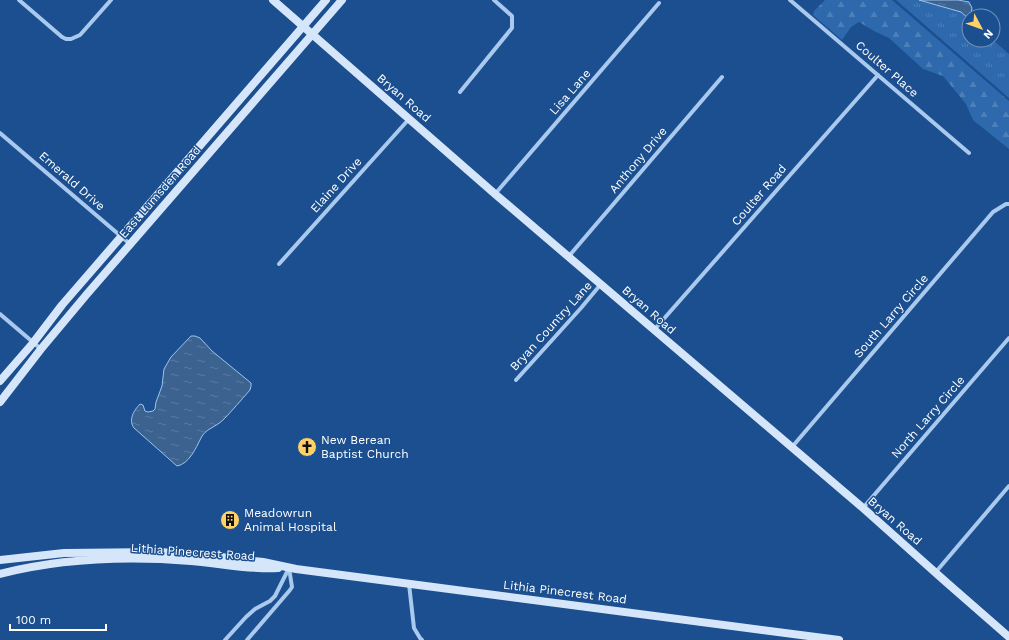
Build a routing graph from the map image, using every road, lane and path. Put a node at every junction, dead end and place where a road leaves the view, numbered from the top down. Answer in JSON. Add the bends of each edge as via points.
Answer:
{"nodes":[{"id":1,"x":19,"y":0,"type":"edge"},
{"id":2,"x":111,"y":0,"type":"edge"},
{"id":3,"x":273,"y":0,"type":"edge"},
{"id":4,"x":326,"y":0,"type":"edge"},
{"id":5,"x":342,"y":0,"type":"edge"},
{"id":6,"x":494,"y":0,"type":"edge"},
{"id":7,"x":790,"y":0,"type":"edge"},
{"id":8,"x":659,"y":3,"type":"dead end"},
{"id":9,"x":304,"y":26,"type":"junction"},
{"id":10,"x":312,"y":34,"type":"junction"},
{"id":11,"x":878,"y":75,"type":"junction"},
{"id":12,"x":722,"y":77,"type":"dead end"},
{"id":13,"x":460,"y":92,"type":"dead end"},
{"id":14,"x":409,"y":118,"type":"junction"},
{"id":15,"x":0,"y":133,"type":"edge"},
{"id":16,"x":969,"y":153,"type":"dead end"},
{"id":17,"x":496,"y":194,"type":"junction"},
{"id":18,"x":1009,"y":204,"type":"edge"},
{"id":19,"x":121,"y":237,"type":"junction"},
{"id":20,"x":130,"y":245,"type":"junction"},
{"id":21,"x":569,"y":256,"type":"junction"},
{"id":22,"x":279,"y":264,"type":"dead end"},
{"id":23,"x":601,"y":284,"type":"junction"},
{"id":24,"x":0,"y":314,"type":"edge"},
{"id":25,"x":654,"y":330,"type":"junction"},
{"id":26,"x":1009,"y":338,"type":"edge"},
{"id":27,"x":33,"y":343,"type":"junction"},
{"id":28,"x":41,"y":349,"type":"junction"},
{"id":29,"x":516,"y":380,"type":"dead end"},
{"id":30,"x":0,"y":381,"type":"edge"},
{"id":31,"x":0,"y":402,"type":"edge"},
{"id":32,"x":791,"y":447,"type":"junction"},
{"id":33,"x":1009,"y":486,"type":"edge"},
{"id":34,"x":863,"y":508,"type":"junction"},
{"id":35,"x":205,"y":555,"type":"junction"},
{"id":36,"x":0,"y":560,"type":"edge"},
{"id":37,"x":191,"y":561,"type":"junction"},
{"id":38,"x":289,"y":568,"type":"junction"},
{"id":39,"x":935,"y":573,"type":"junction"},
{"id":40,"x":0,"y":574,"type":"edge"},
{"id":41,"x":409,"y":584,"type":"junction"},
{"id":42,"x":1007,"y":636,"type":"edge"},
{"id":43,"x":812,"y":638,"type":"edge"},
{"id":44,"x":225,"y":640,"type":"edge"},
{"id":45,"x":247,"y":640,"type":"edge"},
{"id":46,"x":422,"y":640,"type":"edge"},
{"id":47,"x":839,"y":640,"type":"edge"}],
"edges":[{"from":1,"to":2,"type":"street","via":[[66,39],[80,35]]},
{"from":3,"to":9,"type":"main road","name":"Bryan Road"},
{"from":4,"to":9,"type":"main road","name":"East Lumsden Road"},
{"from":5,"to":10,"type":"main road","name":"East Lumsden Road"},
{"from":6,"to":13,"type":"street","via":[[512,16],[512,28]]},
{"from":7,"to":11,"type":"street","name":"Coulter Place"},
{"from":8,"to":17,"type":"street","name":"Lisa Lane"},
{"from":9,"to":10,"type":"main road","name":"Bryan Road"},
{"from":9,"to":19,"type":"main road","name":"East Lumsden Road"},
{"from":10,"to":14,"type":"main road","name":"Bryan Road"},
{"from":10,"to":20,"type":"main road","name":"East Lumsden Road"},
{"from":11,"to":16,"type":"street","name":"Coulter Place"},
{"from":11,"to":25,"type":"street","name":"Coulter Road"},
{"from":12,"to":21,"type":"street","name":"Anthony Drive"},
{"from":14,"to":17,"type":"main road","name":"Bryan Road"},
{"from":14,"to":22,"type":"street","name":"Elaine Drive"},
{"from":15,"to":19,"type":"street","name":"Emerald Drive"},
{"from":17,"to":21,"type":"main road","name":"Bryan Road"},
{"from":18,"to":32,"type":"street","name":"South Larry Circle","via":[[993,212]]},
{"from":19,"to":20,"type":"street","name":"Emerald Drive"},
{"from":19,"to":27,"type":"main road","name":"East Lumsden Road"},
{"from":20,"to":28,"type":"main road","name":"East Lumsden Road"},
{"from":21,"to":23,"type":"main road","name":"Bryan Road"},
{"from":23,"to":25,"type":"main road","name":"Bryan Road"},
{"from":23,"to":29,"type":"street","name":"Bryan Country Lane"},
{"from":24,"to":27,"type":"street"},
{"from":25,"to":32,"type":"main road","name":"Bryan Road"},
{"from":26,"to":34,"type":"street","name":"North Larry Circle"},
{"from":27,"to":28,"type":"street"},
{"from":27,"to":30,"type":"main road","name":"East Lumsden Road"},
{"from":28,"to":31,"type":"main road","name":"East Lumsden Road"},
{"from":32,"to":34,"type":"main road","name":"Bryan Road"},
{"from":33,"to":39,"type":"street"},
{"from":34,"to":39,"type":"main road","name":"Bryan Road"},
{"from":35,"to":36,"type":"main road","name":"Lithia Pinecrest Road","via":[[160,552],[78,553]]},
{"from":35,"to":37,"type":"main road","via":[[203,559]]},
{"from":35,"to":38,"type":"main road","name":"Lithia Pinecrest Road"},
{"from":37,"to":38,"type":"main road","name":"Lithia Pinecrest Road","via":[[262,569]]},
{"from":37,"to":40,"type":"main road","name":"Lithia Pinecrest Road","via":[[102,559],[49,564]]},
{"from":38,"to":41,"type":"main road","name":"Lithia Pinecrest Road"},
{"from":38,"to":44,"type":"street","via":[[275,596],[246,616]]},
{"from":38,"to":45,"type":"street","via":[[292,587]]},
{"from":39,"to":42,"type":"main road","name":"Bryan Road"},
{"from":41,"to":43,"type":"main road","name":"Lithia Pinecrest Road"},
{"from":41,"to":46,"type":"street","via":[[414,628]]},
{"from":43,"to":47,"type":"main road","name":"Lithia Pinecrest Road"}]}
